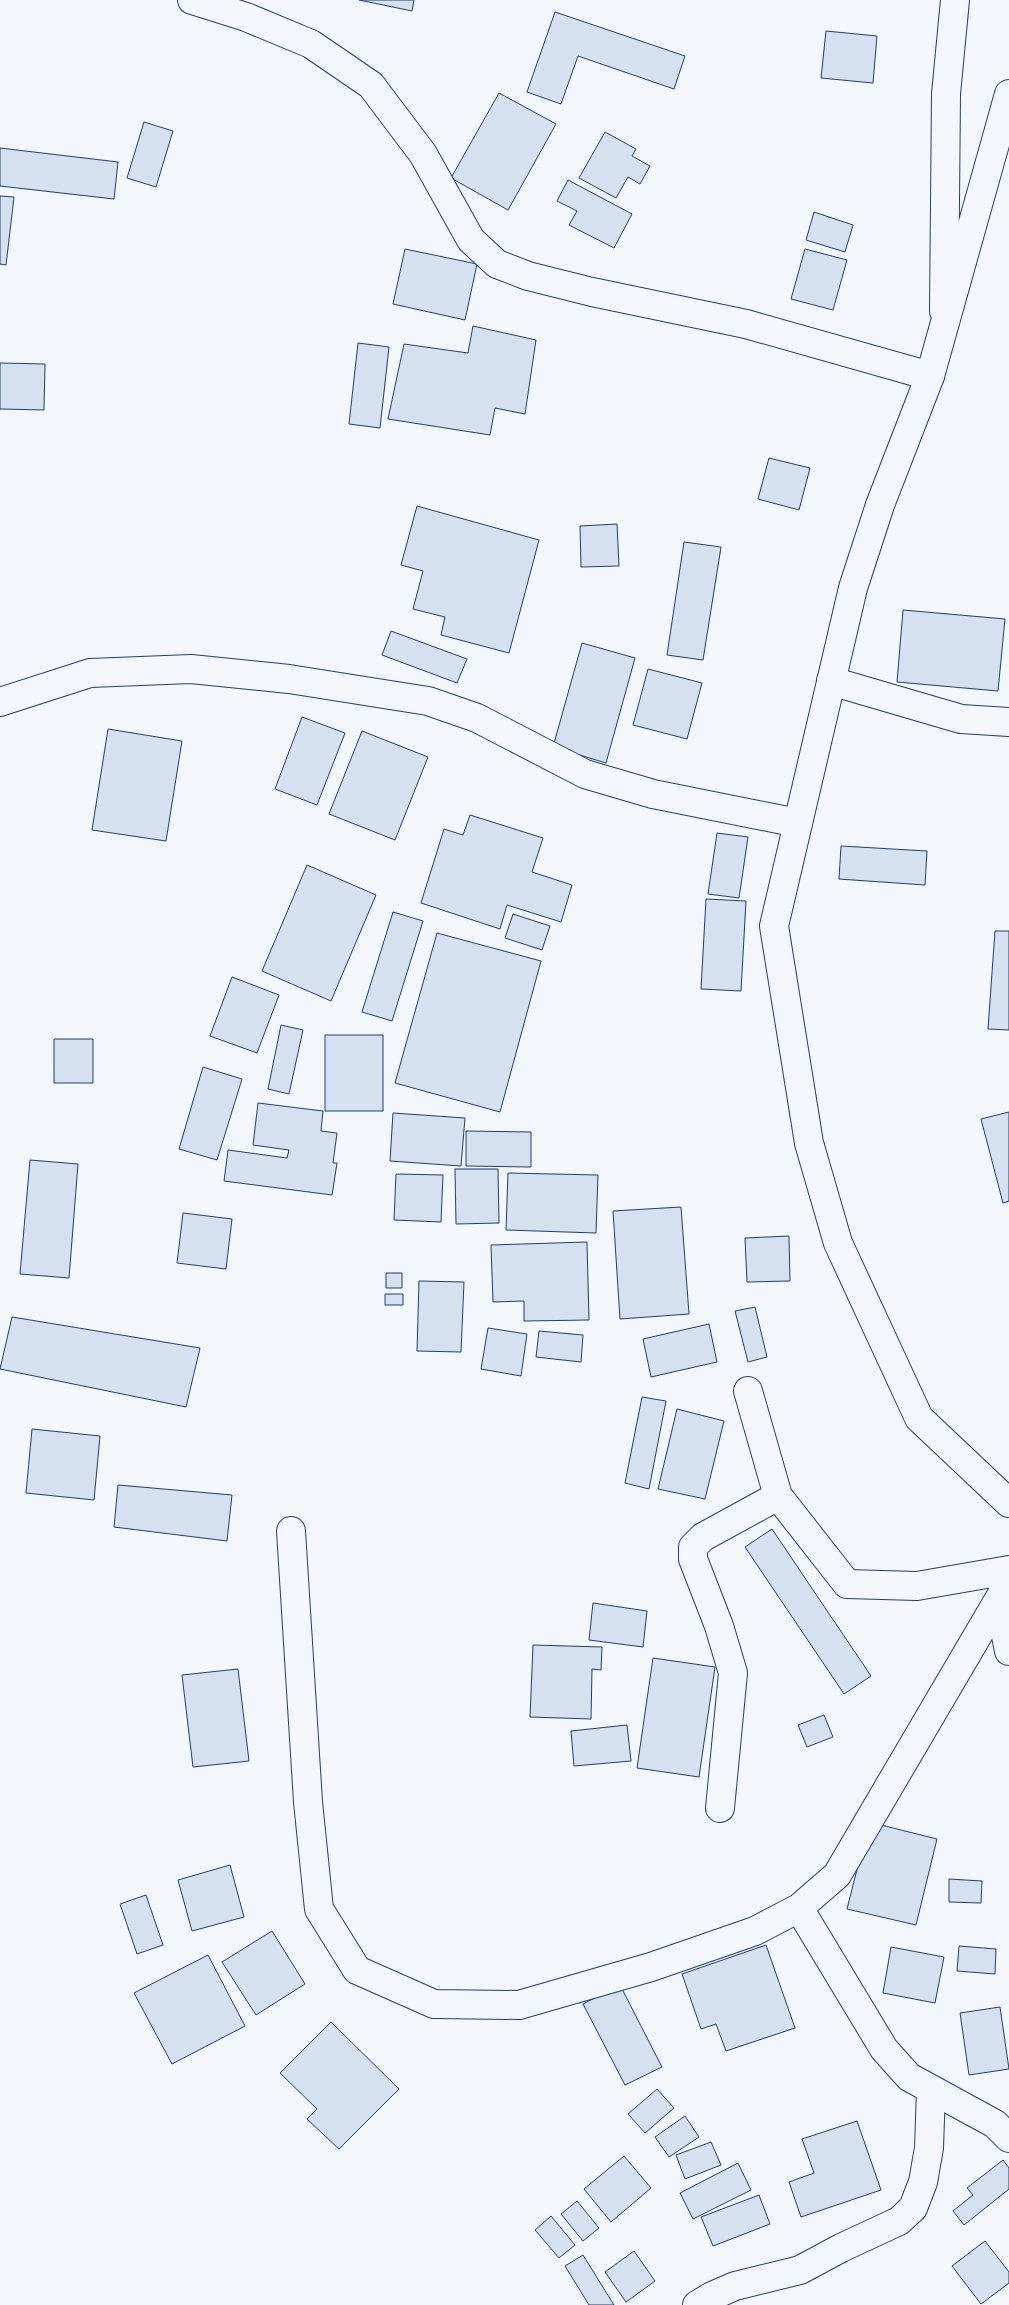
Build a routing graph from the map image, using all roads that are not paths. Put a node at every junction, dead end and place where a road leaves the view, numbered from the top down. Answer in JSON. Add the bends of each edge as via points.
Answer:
{"nodes":[{"id":1,"x":192,"y":0,"type":"edge"},
{"id":2,"x":955,"y":0,"type":"edge"},
{"id":3,"x":1009,"y":94,"type":"edge"},
{"id":4,"x":1002,"y":144,"type":"edge"},
{"id":5,"x":944,"y":327,"type":"junction"},
{"id":6,"x":930,"y":376,"type":"junction"},
{"id":7,"x":831,"y":681,"type":"junction"},
{"id":8,"x":0,"y":702,"type":"edge"},
{"id":9,"x":1009,"y":722,"type":"edge"},
{"id":10,"x":798,"y":823,"type":"junction"},
{"id":11,"x":748,"y":1391,"type":"dead end"},
{"id":12,"x":778,"y":1496,"type":"junction"},
{"id":13,"x":1009,"y":1503,"type":"edge"},
{"id":14,"x":292,"y":1531,"type":"dead end"},
{"id":15,"x":1009,"y":1570,"type":"edge"},
{"id":16,"x":1004,"y":1591,"type":"edge"},
{"id":17,"x":1009,"y":1651,"type":"edge"},
{"id":18,"x":720,"y":1808,"type":"dead end"},
{"id":19,"x":799,"y":1908,"type":"junction"},
{"id":20,"x":931,"y":2089,"type":"junction"},
{"id":21,"x":1004,"y":2129,"type":"edge"},
{"id":22,"x":698,"y":2305,"type":"edge"}],
"edges":[{"from":1,"to":6,"type":"street","via":[[246,17],[312,44],[371,85],[423,154],[471,240],[497,264],[528,276],[592,292],[746,324]]},
{"from":2,"to":5,"type":"street","via":[[946,94]]},
{"from":3,"to":4,"type":"street"},
{"from":4,"to":5,"type":"street"},
{"from":5,"to":6,"type":"street"},
{"from":6,"to":7,"type":"street","via":[[880,505],[853,588]]},
{"from":7,"to":9,"type":"street","via":[[961,719]]},
{"from":7,"to":10,"type":"street"},
{"from":8,"to":10,"type":"street","via":[[90,672],[191,669],[290,678],[428,700],[478,718],[585,774],[653,794]]},
{"from":10,"to":13,"type":"street","via":[[774,926],[809,1143],[838,1243],[919,1418]]},
{"from":11,"to":12,"type":"street"},
{"from":12,"to":15,"type":"street","via":[[847,1584],[917,1586]]},
{"from":12,"to":18,"type":"street","via":[[703,1537],[693,1547],[693,1559],[733,1673]]},
{"from":14,"to":19,"type":"street","via":[[308,1802],[320,1909],[358,1970],[434,2004],[520,2005],[661,1964],[755,1931]]},
{"from":16,"to":17,"type":"street"},
{"from":16,"to":19,"type":"street","via":[[837,1875]]},
{"from":19,"to":20,"type":"street","via":[[884,2049],[909,2077]]},
{"from":20,"to":21,"type":"street"},
{"from":20,"to":22,"type":"street","via":[[929,2148],[923,2182],[913,2208],[899,2221],[800,2270],[735,2286]]}]}
